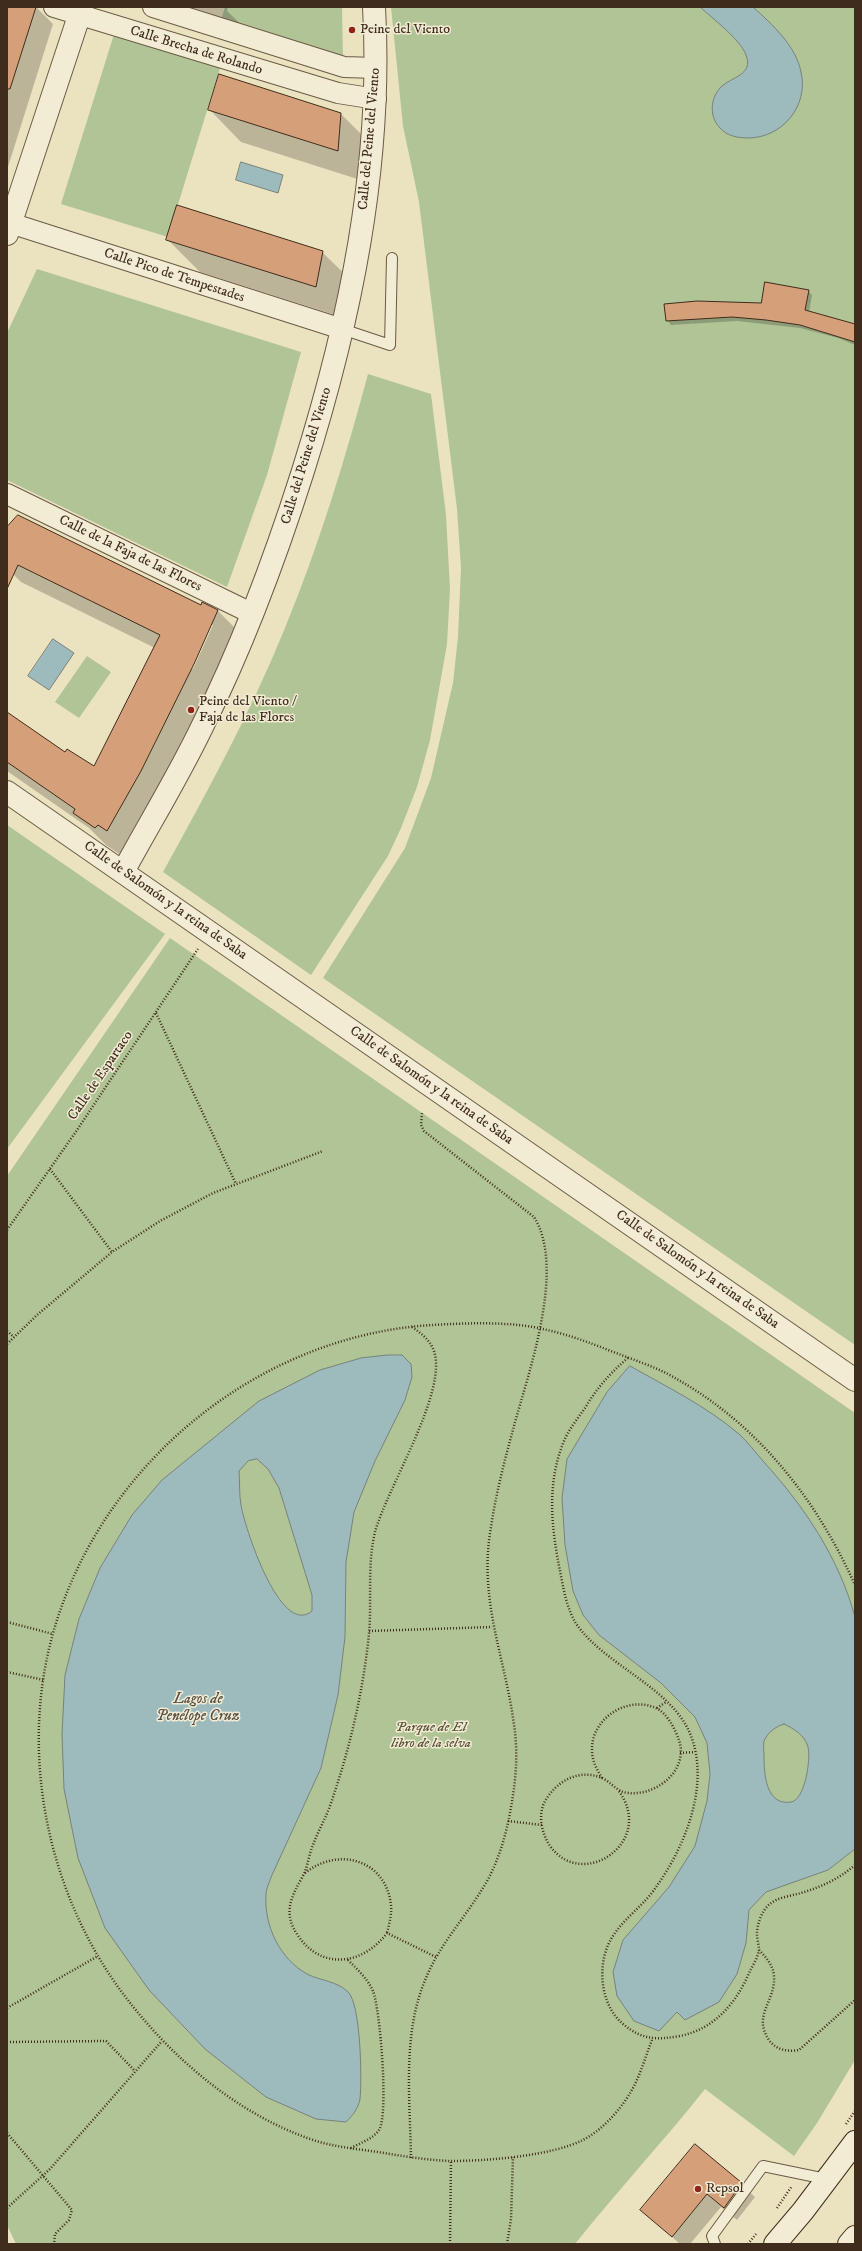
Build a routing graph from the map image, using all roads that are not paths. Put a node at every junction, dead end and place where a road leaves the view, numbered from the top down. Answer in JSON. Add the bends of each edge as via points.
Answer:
{"nodes":[{"id":1,"x":54,"y":7,"type":"edge"},
{"id":2,"x":153,"y":7,"type":"edge"},
{"id":3,"x":374,"y":7,"type":"edge"},
{"id":4,"x":81,"y":11,"type":"edge"},
{"id":5,"x":339,"y":66,"type":"junction"},
{"id":6,"x":376,"y":68,"type":"junction"},
{"id":7,"x":338,"y":93,"type":"junction"},
{"id":8,"x":376,"y":99,"type":"junction"},
{"id":9,"x":8,"y":227,"type":"edge"},
{"id":10,"x":392,"y":258,"type":"dead end"},
{"id":11,"x":342,"y":329,"type":"junction"},
{"id":12,"x":7,"y":494,"type":"edge"},
{"id":13,"x":253,"y":614,"type":"junction"},
{"id":14,"x":7,"y":792,"type":"edge"},
{"id":15,"x":123,"y":872,"type":"junction"},
{"id":16,"x":855,"y":1380,"type":"edge"},
{"id":17,"x":855,"y":2142,"type":"edge"},
{"id":18,"x":826,"y":2179,"type":"junction"},
{"id":19,"x":855,"y":2236,"type":"edge"},
{"id":20,"x":715,"y":2244,"type":"edge"},
{"id":21,"x":775,"y":2244,"type":"edge"},
{"id":22,"x":849,"y":2244,"type":"edge"}],
"edges":[{"from":1,"to":4,"type":"street","name":"Calle Brecha de Rolando"},
{"from":2,"to":5,"type":"street","name":"Calle Brecha de Rolando"},
{"from":3,"to":6,"type":"street","name":"Calle del Peine del Viento"},
{"from":4,"to":7,"type":"street","name":"Calle Brecha de Rolando"},
{"from":4,"to":9,"type":"street"},
{"from":5,"to":6,"type":"street","name":"Calle Brecha de Rolando"},
{"from":5,"to":7,"type":"street"},
{"from":6,"to":8,"type":"street","name":"Calle del Peine del Viento"},
{"from":7,"to":8,"type":"street","name":"Calle Brecha de Rolando"},
{"from":8,"to":11,"type":"street","name":"Calle del Peine del Viento","via":[[363,215]]},
{"from":9,"to":11,"type":"street","name":"Calle Pico de Tempestades"},
{"from":10,"to":11,"type":"lane","via":[[390,345]]},
{"from":11,"to":13,"type":"street","name":"Calle del Peine del Viento","via":[[317,428],[285,529]]},
{"from":12,"to":13,"type":"street","name":"Calle de la Faja de las Flores"},
{"from":13,"to":15,"type":"street","name":"Calle del Peine del Viento","via":[[202,728]]},
{"from":14,"to":15,"type":"street","name":"Calle de Salomón y la reina de Saba"},
{"from":15,"to":16,"type":"street","name":"Calle de Salomón y la reina de Saba"},
{"from":17,"to":18,"type":"street"},
{"from":18,"to":20,"type":"lane","via":[[763,2166],[712,2236]]},
{"from":18,"to":21,"type":"street"},
{"from":19,"to":22,"type":"street"}]}
